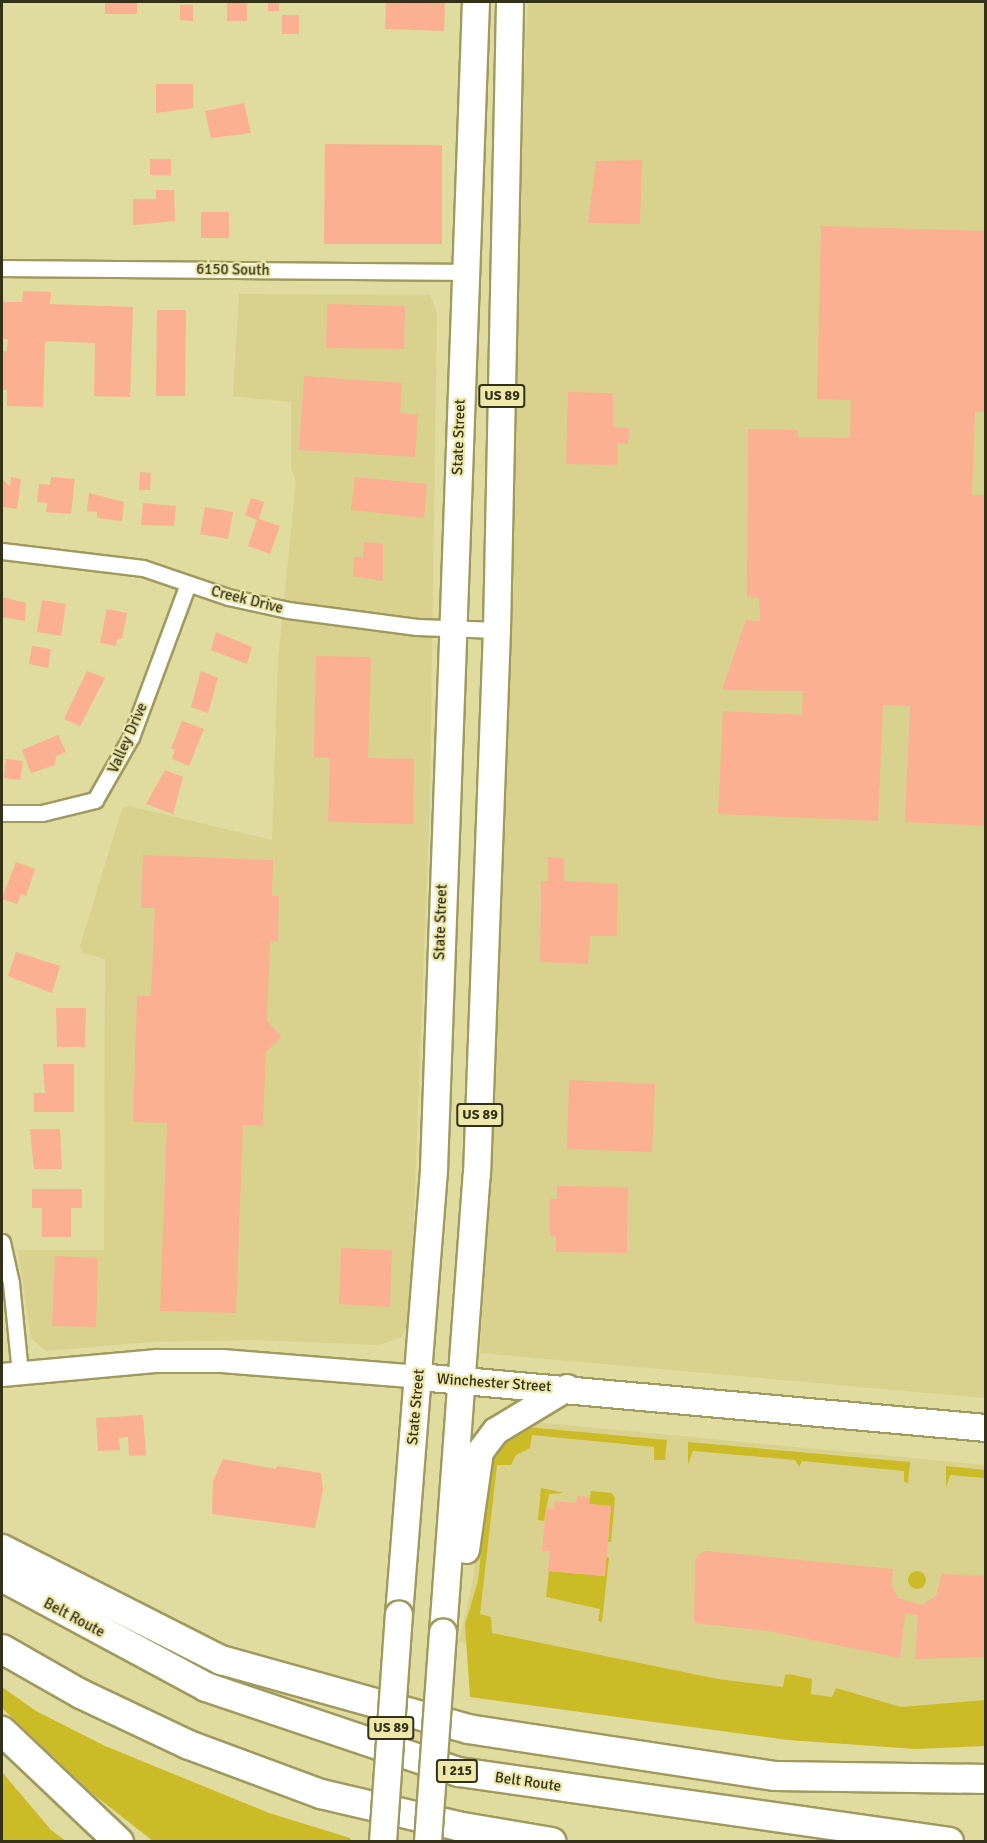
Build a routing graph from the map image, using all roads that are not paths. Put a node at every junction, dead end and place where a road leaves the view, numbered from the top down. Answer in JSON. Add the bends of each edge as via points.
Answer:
{"nodes":[{"id":1,"x":476,"y":2,"type":"edge"},
{"id":2,"x":510,"y":2,"type":"edge"},
{"id":3,"x":2,"y":268,"type":"edge"},
{"id":4,"x":465,"y":272,"type":"junction"},
{"id":5,"x":2,"y":551,"type":"edge"},
{"id":6,"x":188,"y":584,"type":"junction"},
{"id":7,"x":452,"y":629,"type":"junction"},
{"id":8,"x":497,"y":630,"type":"junction"},
{"id":9,"x":2,"y":813,"type":"edge"},
{"id":10,"x":2,"y":1242,"type":"edge"},
{"id":11,"x":11,"y":1374,"type":"edge"},
{"id":12,"x":419,"y":1377,"type":"junction"},
{"id":13,"x":463,"y":1380,"type":"junction"},
{"id":14,"x":567,"y":1388,"type":"junction"},
{"id":15,"x":986,"y":1428,"type":"edge"},
{"id":16,"x":2,"y":1549,"type":"edge"},
{"id":17,"x":2,"y":1577,"type":"edge"},
{"id":18,"x":443,"y":1633,"type":"junction"},
{"id":19,"x":2,"y":1649,"type":"edge"},
{"id":20,"x":2,"y":1731,"type":"edge"},
{"id":21,"x":986,"y":1779,"type":"edge"},
{"id":22,"x":119,"y":1842,"type":"edge"},
{"id":23,"x":383,"y":1842,"type":"edge"},
{"id":24,"x":428,"y":1842,"type":"edge"},
{"id":25,"x":552,"y":1842,"type":"edge"},
{"id":26,"x":949,"y":1842,"type":"edge"}],
"edges":[{"from":1,"to":4,"type":"main road","name":"State Street","number":"US 89"},
{"from":2,"to":8,"type":"main road","number":"US 89"},
{"from":3,"to":4,"type":"street","name":"6150 South"},
{"from":4,"to":7,"type":"main road","name":"State Street","number":"US 89"},
{"from":5,"to":6,"type":"street","name":"Creek Drive","via":[[143,568]]},
{"from":6,"to":7,"type":"street","name":"Creek Drive","via":[[288,610]]},
{"from":6,"to":9,"type":"street","name":"Valley Drive","via":[[131,737],[95,800],[42,813]]},
{"from":7,"to":8,"type":"street","name":"Creek Drive"},
{"from":7,"to":12,"type":"main road","name":"State Street","number":"US 89","via":[[434,1169]]},
{"from":8,"to":13,"type":"main road","number":"US 89","via":[[477,1175]]},
{"from":10,"to":11,"type":"street","via":[[11,1283]]},
{"from":11,"to":12,"type":"main road","name":"Winchester Street","via":[[157,1361],[222,1361]]},
{"from":12,"to":13,"type":"main road","name":"Winchester Street"},
{"from":12,"to":23,"type":"main road","name":"State Street","number":"US 89","bridge":true},
{"from":13,"to":14,"type":"main road","name":"Winchester Street"},
{"from":13,"to":18,"type":"main road","number":"US 89"},
{"from":14,"to":15,"type":"main road","name":"Winchester Street"},
{"from":14,"to":18,"type":"main road","via":[[496,1431],[480,1452],[464,1573]]},
{"from":16,"to":21,"type":"highway","via":[[221,1660],[468,1729],[776,1776]]},
{"from":17,"to":26,"type":"highway","name":"Belt Route","number":"I 215","via":[[207,1687],[459,1772]]},
{"from":18,"to":24,"type":"main road","number":"US 89","bridge":true},
{"from":19,"to":25,"type":"highway","via":[[81,1694],[189,1745],[321,1794],[457,1826]]},
{"from":20,"to":22,"type":"highway"}]}
